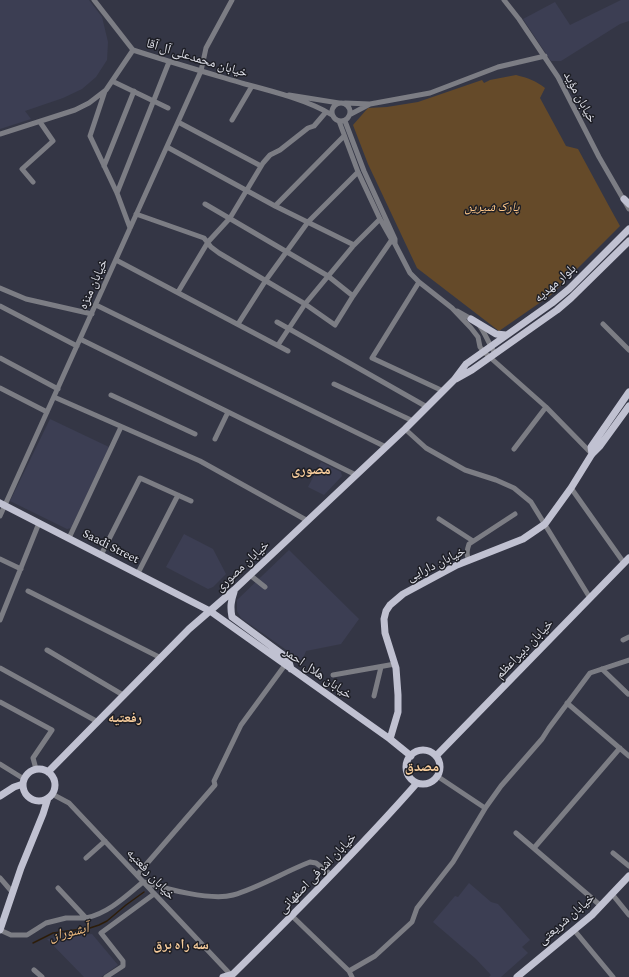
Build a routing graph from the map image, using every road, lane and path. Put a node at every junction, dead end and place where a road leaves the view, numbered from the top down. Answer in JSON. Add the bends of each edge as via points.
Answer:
{"nodes":[{"id":1,"x":94,"y":0,"type":"edge"},
{"id":2,"x":232,"y":0,"type":"edge"},
{"id":3,"x":504,"y":0,"type":"edge"},
{"id":4,"x":133,"y":50,"type":"junction"},
{"id":5,"x":545,"y":56,"type":"junction"},
{"id":6,"x":169,"y":62,"type":"junction"},
{"id":7,"x":201,"y":71,"type":"junction"},
{"id":8,"x":112,"y":81,"type":"junction"},
{"id":9,"x":252,"y":86,"type":"junction"},
{"id":10,"x":106,"y":90,"type":"junction"},
{"id":11,"x":134,"y":91,"type":"junction"},
{"id":12,"x":275,"y":92,"type":"junction"},
{"id":13,"x":153,"y":101,"type":"junction"},
{"id":14,"x":342,"y":103,"type":"junction"},
{"id":15,"x":370,"y":104,"type":"junction"},
{"id":16,"x":168,"y":108,"type":"dead end"},
{"id":17,"x":326,"y":112,"type":"junction"},
{"id":18,"x":350,"y":114,"type":"junction"},
{"id":19,"x":332,"y":116,"type":"junction"},
{"id":20,"x":232,"y":120,"type":"dead end"},
{"id":21,"x":339,"y":121,"type":"junction"},
{"id":22,"x":345,"y":121,"type":"junction"},
{"id":23,"x":40,"y":122,"type":"junction"},
{"id":24,"x":178,"y":122,"type":"junction"},
{"id":25,"x":0,"y":134,"type":"edge"},
{"id":26,"x":344,"y":136,"type":"junction"},
{"id":27,"x":167,"y":147,"type":"junction"},
{"id":28,"x":104,"y":166,"type":"junction"},
{"id":29,"x":261,"y":166,"type":"junction"},
{"id":30,"x":358,"y":172,"type":"junction"},
{"id":31,"x":33,"y":182,"type":"dead end"},
{"id":32,"x":245,"y":190,"type":"junction"},
{"id":33,"x":117,"y":193,"type":"junction"},
{"id":34,"x":626,"y":202,"type":"edge"},
{"id":35,"x":205,"y":204,"type":"dead end"},
{"id":36,"x":275,"y":206,"type":"junction"},
{"id":37,"x":629,"y":209,"type":"edge"},
{"id":38,"x":136,"y":214,"type":"junction"},
{"id":39,"x":230,"y":218,"type":"junction"},
{"id":40,"x":380,"y":219,"type":"junction"},
{"id":41,"x":308,"y":222,"type":"junction"},
{"id":42,"x":130,"y":228,"type":"junction"},
{"id":43,"x":629,"y":229,"type":"edge"},
{"id":44,"x":394,"y":241,"type":"junction"},
{"id":45,"x":629,"y":241,"type":"edge"},
{"id":46,"x":208,"y":242,"type":"junction"},
{"id":47,"x":354,"y":245,"type":"junction"},
{"id":48,"x":287,"y":251,"type":"junction"},
{"id":49,"x":116,"y":260,"type":"junction"},
{"id":50,"x":328,"y":276,"type":"junction"},
{"id":51,"x":266,"y":280,"type":"junction"},
{"id":52,"x":419,"y":282,"type":"junction"},
{"id":53,"x":0,"y":288,"type":"edge"},
{"id":54,"x":178,"y":292,"type":"junction"},
{"id":55,"x":353,"y":296,"type":"junction"},
{"id":56,"x":305,"y":304,"type":"junction"},
{"id":57,"x":552,"y":304,"type":"junction"},
{"id":58,"x":96,"y":305,"type":"junction"},
{"id":59,"x":0,"y":306,"type":"edge"},
{"id":60,"x":452,"y":308,"type":"junction"},
{"id":61,"x":557,"y":310,"type":"junction"},
{"id":62,"x":92,"y":314,"type":"junction"},
{"id":63,"x":471,"y":318,"type":"junction"},
{"id":64,"x":277,"y":322,"type":"dead end"},
{"id":65,"x":238,"y":324,"type":"junction"},
{"id":66,"x":603,"y":324,"type":"dead end"},
{"id":67,"x":289,"y":329,"type":"junction"},
{"id":68,"x":506,"y":335,"type":"junction"},
{"id":69,"x":80,"y":339,"type":"junction"},
{"id":70,"x":278,"y":345,"type":"junction"},
{"id":71,"x":77,"y":346,"type":"junction"},
{"id":72,"x":490,"y":347,"type":"junction"},
{"id":73,"x":288,"y":350,"type":"dead end"},
{"id":74,"x":629,"y":350,"type":"edge"},
{"id":75,"x":484,"y":352,"type":"junction"},
{"id":76,"x":493,"y":355,"type":"junction"},
{"id":77,"x":0,"y":358,"type":"edge"},
{"id":78,"x":454,"y":380,"type":"junction"},
{"id":79,"x":334,"y":384,"type":"dead end"},
{"id":80,"x":0,"y":388,"type":"edge"},
{"id":81,"x":58,"y":389,"type":"junction"},
{"id":82,"x":443,"y":391,"type":"junction"},
{"id":83,"x":629,"y":392,"type":"edge"},
{"id":84,"x":111,"y":395,"type":"dead end"},
{"id":85,"x":54,"y":397,"type":"junction"},
{"id":86,"x":629,"y":406,"type":"edge"},
{"id":87,"x":427,"y":407,"type":"junction"},
{"id":88,"x":546,"y":408,"type":"junction"},
{"id":89,"x":48,"y":412,"type":"junction"},
{"id":90,"x":228,"y":412,"type":"junction"},
{"id":91,"x":413,"y":421,"type":"junction"},
{"id":92,"x":121,"y":427,"type":"junction"},
{"id":93,"x":405,"y":429,"type":"junction"},
{"id":94,"x":195,"y":434,"type":"dead end"},
{"id":95,"x":215,"y":439,"type":"dead end"},
{"id":96,"x":386,"y":447,"type":"junction"},
{"id":97,"x":514,"y":449,"type":"dead end"},
{"id":98,"x":592,"y":454,"type":"junction"},
{"id":99,"x":356,"y":475,"type":"junction"},
{"id":100,"x":571,"y":488,"type":"junction"},
{"id":101,"x":178,"y":495,"type":"junction"},
{"id":102,"x":191,"y":500,"type":"dead end"},
{"id":103,"x":3,"y":504,"type":"edge"},
{"id":104,"x":515,"y":514,"type":"dead end"},
{"id":105,"x":0,"y":516,"type":"edge"},
{"id":106,"x":439,"y":519,"type":"dead end"},
{"id":107,"x":308,"y":521,"type":"junction"},
{"id":108,"x":39,"y":523,"type":"junction"},
{"id":109,"x":545,"y":524,"type":"junction"},
{"id":110,"x":68,"y":538,"type":"junction"},
{"id":111,"x":473,"y":542,"type":"junction"},
{"id":112,"x":101,"y":555,"type":"junction"},
{"id":113,"x":0,"y":559,"type":"edge"},
{"id":114,"x":627,"y":560,"type":"edge"},
{"id":115,"x":469,"y":561,"type":"junction"},
{"id":116,"x":21,"y":569,"type":"junction"},
{"id":117,"x":138,"y":574,"type":"junction"},
{"id":118,"x":250,"y":575,"type":"junction"},
{"id":119,"x":265,"y":587,"type":"dead end"},
{"id":120,"x":234,"y":590,"type":"junction"},
{"id":121,"x":28,"y":591,"type":"dead end"},
{"id":122,"x":590,"y":598,"type":"junction"},
{"id":123,"x":210,"y":611,"type":"junction"},
{"id":124,"x":0,"y":620,"type":"edge"},
{"id":125,"x":629,"y":637,"type":"edge"},
{"id":126,"x":623,"y":640,"type":"dead end"},
{"id":127,"x":47,"y":650,"type":"dead end"},
{"id":128,"x":161,"y":658,"type":"junction"},
{"id":129,"x":629,"y":660,"type":"edge"},
{"id":130,"x":395,"y":664,"type":"junction"},
{"id":131,"x":288,"y":667,"type":"junction"},
{"id":132,"x":381,"y":667,"type":"junction"},
{"id":133,"x":0,"y":668,"type":"edge"},
{"id":134,"x":602,"y":669,"type":"junction"},
{"id":135,"x":333,"y":675,"type":"dead end"},
{"id":136,"x":628,"y":694,"type":"dead end"},
{"id":137,"x":123,"y":695,"type":"junction"},
{"id":138,"x":374,"y":696,"type":"dead end"},
{"id":139,"x":0,"y":702,"type":"edge"},
{"id":140,"x":567,"y":703,"type":"junction"},
{"id":141,"x":98,"y":722,"type":"junction"},
{"id":142,"x":390,"y":739,"type":"junction"},
{"id":143,"x":620,"y":748,"type":"junction"},
{"id":144,"x":411,"y":756,"type":"junction"},
{"id":145,"x":436,"y":756,"type":"junction"},
{"id":146,"x":629,"y":756,"type":"edge"},
{"id":147,"x":0,"y":764,"type":"edge"},
{"id":148,"x":36,"y":769,"type":"junction"},
{"id":149,"x":48,"y":772,"type":"junction"},
{"id":150,"x":438,"y":776,"type":"junction"},
{"id":151,"x":24,"y":782,"type":"junction"},
{"id":152,"x":415,"y":782,"type":"junction"},
{"id":153,"x":0,"y":796,"type":"edge"},
{"id":154,"x":50,"y":796,"type":"junction"},
{"id":155,"x":485,"y":808,"type":"junction"},
{"id":156,"x":516,"y":833,"type":"dead end"},
{"id":157,"x":105,"y":841,"type":"junction"},
{"id":158,"x":534,"y":848,"type":"junction"},
{"id":159,"x":613,"y":853,"type":"dead end"},
{"id":160,"x":86,"y":858,"type":"dead end"},
{"id":161,"x":629,"y":866,"type":"edge"},
{"id":162,"x":329,"y":873,"type":"junction"},
{"id":163,"x":137,"y":875,"type":"junction"},
{"id":164,"x":629,"y":876,"type":"edge"},
{"id":165,"x":0,"y":878,"type":"edge"},
{"id":166,"x":143,"y":882,"type":"junction"},
{"id":167,"x":58,"y":888,"type":"dead end"},
{"id":168,"x":13,"y":893,"type":"junction"},
{"id":169,"x":154,"y":894,"type":"junction"},
{"id":170,"x":612,"y":894,"type":"junction"},
{"id":171,"x":601,"y":906,"type":"junction"},
{"id":172,"x":290,"y":915,"type":"junction"},
{"id":173,"x":629,"y":915,"type":"edge"},
{"id":174,"x":86,"y":918,"type":"junction"},
{"id":175,"x":0,"y":930,"type":"edge"},
{"id":176,"x":574,"y":930,"type":"junction"},
{"id":177,"x":34,"y":970,"type":"dead end"},
{"id":178,"x":348,"y":971,"type":"junction"},
{"id":179,"x":226,"y":975,"type":"edge"},
{"id":180,"x":42,"y":977,"type":"edge"},
{"id":181,"x":106,"y":977,"type":"edge"},
{"id":182,"x":352,"y":977,"type":"edge"},
{"id":183,"x":517,"y":977,"type":"edge"},
{"id":184,"x":613,"y":977,"type":"edge"}],
"edges":[{"from":1,"to":4,"type":"street"},
{"from":2,"to":7,"type":"street","name":"خیابان منزه","via":[[206,48]]},
{"from":3,"to":5,"type":"street","name":"خیابان مؤید"},
{"from":4,"to":6,"type":"street","name":"خیابان محمدعلی آل آقا"},
{"from":4,"to":8,"type":"street","name":"خیابان محمدعلی آل آقا"},
{"from":5,"to":15,"type":"street","via":[[498,67],[430,93]]},
{"from":5,"to":34,"type":"street","name":"خیابان مؤید","via":[[599,158]]},
{"from":6,"to":7,"type":"street","name":"خیابان محمدعلی آل آقا"},
{"from":6,"to":13,"type":"street"},
{"from":7,"to":9,"type":"street","name":"خیابان محمدعلی آل آقا"},
{"from":7,"to":24,"type":"street","name":"خیابان منزه"},
{"from":8,"to":10,"type":"street","name":"خیابان محمدعلی آل آقا"},
{"from":8,"to":11,"type":"street"},
{"from":9,"to":12,"type":"street","name":"خیابان محمدعلی آل آقا"},
{"from":9,"to":20,"type":"street"},
{"from":10,"to":23,"type":"street","name":"خیابان محمدعلی آل آقا","via":[[75,110]]},
{"from":10,"to":28,"type":"street","via":[[90,136]]},
{"from":11,"to":13,"type":"street"},
{"from":11,"to":28,"type":"street"},
{"from":12,"to":14,"type":"street","name":"خیابان محمدعلی آل آقا"},
{"from":12,"to":17,"type":"street","name":"خیابان محمدعلی آل آقا"},
{"from":13,"to":16,"type":"street"},
{"from":13,"to":33,"type":"street"},
{"from":14,"to":15,"type":"street","name":"خیابان محمدعلی آل آقا"},
{"from":14,"to":18,"type":"street","via":[[350,108]]},
{"from":14,"to":19,"type":"street","via":[[336,104],[332,109]]},
{"from":15,"to":18,"type":"street"},
{"from":17,"to":19,"type":"street","name":"خیابان محمدعلی آل آقا"},
{"from":17,"to":29,"type":"street","via":[[314,126],[270,155]]},
{"from":18,"to":22,"type":"street"},
{"from":19,"to":21,"type":"street"},
{"from":21,"to":22,"type":"street"},
{"from":21,"to":26,"type":"street"},
{"from":22,"to":44,"type":"street"},
{"from":23,"to":25,"type":"street","name":"خیابان محمدعلی آل آقا"},
{"from":23,"to":31,"type":"street","via":[[53,141],[22,169]]},
{"from":24,"to":27,"type":"street","name":"خیابان منزه"},
{"from":24,"to":29,"type":"street"},
{"from":26,"to":30,"type":"street"},
{"from":26,"to":36,"type":"street"},
{"from":27,"to":32,"type":"street"},
{"from":27,"to":38,"type":"street","name":"خیابان منزه"},
{"from":28,"to":33,"type":"street"},
{"from":29,"to":32,"type":"street"},
{"from":30,"to":40,"type":"street"},
{"from":30,"to":41,"type":"street"},
{"from":32,"to":36,"type":"street"},
{"from":32,"to":39,"type":"street"},
{"from":33,"to":42,"type":"street"},
{"from":34,"to":37,"type":"street","name":"خیابان مؤید"},
{"from":35,"to":39,"type":"street"},
{"from":36,"to":41,"type":"street"},
{"from":38,"to":42,"type":"street","name":"خیابان منزه"},
{"from":38,"to":46,"type":"street","via":[[204,238]]},
{"from":39,"to":46,"type":"street"},
{"from":39,"to":48,"type":"street"},
{"from":40,"to":44,"type":"street"},
{"from":40,"to":47,"type":"street"},
{"from":41,"to":47,"type":"street"},
{"from":41,"to":48,"type":"street"},
{"from":42,"to":49,"type":"street","name":"خیابان منزه"},
{"from":43,"to":57,"type":"main road","name":"بلوار مهدیه"},
{"from":44,"to":52,"type":"street","via":[[407,268]]},
{"from":44,"to":55,"type":"street"},
{"from":45,"to":61,"type":"main road","name":"بلوار مهدیه"},
{"from":46,"to":51,"type":"street","via":[[219,253]]},
{"from":46,"to":54,"type":"street"},
{"from":47,"to":50,"type":"street"},
{"from":48,"to":50,"type":"street"},
{"from":48,"to":51,"type":"street"},
{"from":49,"to":54,"type":"street"},
{"from":49,"to":58,"type":"street","name":"خیابان منزه"},
{"from":50,"to":55,"type":"street"},
{"from":50,"to":56,"type":"street"},
{"from":51,"to":56,"type":"street"},
{"from":51,"to":65,"type":"street"},
{"from":52,"to":60,"type":"street"},
{"from":52,"to":82,"type":"street","via":[[372,358]]},
{"from":53,"to":62,"type":"street","via":[[26,300]]},
{"from":54,"to":65,"type":"street"},
{"from":55,"to":56,"type":"street","via":[[335,325]]},
{"from":56,"to":67,"type":"street"},
{"from":57,"to":61,"type":"main road"},
{"from":57,"to":68,"type":"main road","name":"بلوار مهدیه"},
{"from":58,"to":62,"type":"street","name":"خیابان منزه"},
{"from":58,"to":96,"type":"street"},
{"from":59,"to":71,"type":"street"},
{"from":60,"to":63,"type":"street"},
{"from":60,"to":75,"type":"street","via":[[475,332]]},
{"from":61,"to":76,"type":"main road","name":"بلوار مهدیه"},
{"from":62,"to":69,"type":"street","name":"خیابان منزه"},
{"from":63,"to":68,"type":"main road","via":[[496,334]]},
{"from":63,"to":72,"type":"street","via":[[482,330]]},
{"from":64,"to":67,"type":"street"},
{"from":65,"to":70,"type":"street"},
{"from":66,"to":74,"type":"street"},
{"from":67,"to":70,"type":"street"},
{"from":67,"to":87,"type":"street"},
{"from":68,"to":72,"type":"main road","name":"بلوار مهدیه"},
{"from":69,"to":71,"type":"street","name":"خیابان منزه"},
{"from":69,"to":90,"type":"street"},
{"from":70,"to":73,"type":"street"},
{"from":71,"to":81,"type":"street","name":"خیابان منزه"},
{"from":72,"to":75,"type":"main road","name":"خیابان مصوری"},
{"from":72,"to":76,"type":"street"},
{"from":75,"to":76,"type":"street"},
{"from":75,"to":78,"type":"main road","name":"خیابان مصوری","via":[[466,364]]},
{"from":76,"to":78,"type":"main road","name":"خیابان مصوری"},
{"from":76,"to":88,"type":"street"},
{"from":77,"to":81,"type":"street"},
{"from":78,"to":82,"type":"main road","name":"خیابان مصوری"},
{"from":79,"to":91,"type":"street"},
{"from":80,"to":89,"type":"street"},
{"from":81,"to":85,"type":"street","name":"خیابان منزه"},
{"from":82,"to":87,"type":"main road","name":"خیابان مصوری"},
{"from":83,"to":98,"type":"main road","name":"خیابان دارایی","via":[[591,447]]},
{"from":84,"to":94,"type":"street"},
{"from":85,"to":89,"type":"street","name":"خیابان منزه"},
{"from":85,"to":92,"type":"street"},
{"from":86,"to":98,"type":"main road","name":"خیابان دارایی"},
{"from":87,"to":91,"type":"main road","name":"خیابان مصوری"},
{"from":88,"to":97,"type":"street"},
{"from":88,"to":98,"type":"street"},
{"from":89,"to":103,"type":"street","name":"خیابان منزه"},
{"from":90,"to":95,"type":"street"},
{"from":90,"to":99,"type":"street"},
{"from":91,"to":93,"type":"main road","name":"خیابان مصوری"},
{"from":92,"to":107,"type":"street","via":[[200,461]]},
{"from":92,"to":110,"type":"street"},
{"from":93,"to":96,"type":"main road","name":"خیابان مصوری"},
{"from":93,"to":109,"type":"street","via":[[426,448],[465,470],[514,488],[531,502]]},
{"from":96,"to":99,"type":"main road","name":"خیابان مصوری"},
{"from":98,"to":100,"type":"main road","name":"خیابان دارایی"},
{"from":99,"to":107,"type":"main road","name":"خیابان مصوری"},
{"from":100,"to":109,"type":"main road","name":"خیابان دارایی"},
{"from":100,"to":114,"type":"street"},
{"from":101,"to":102,"type":"street"},
{"from":101,"to":112,"type":"street","via":[[140,478]]},
{"from":101,"to":117,"type":"street"},
{"from":103,"to":105,"type":"street","name":"خیابان منزه"},
{"from":103,"to":108,"type":"main road","name":"Saadi Street"},
{"from":104,"to":111,"type":"street"},
{"from":106,"to":111,"type":"street"},
{"from":107,"to":118,"type":"main road","name":"خیابان مصوری"},
{"from":108,"to":110,"type":"main road","name":"Saadi Street"},
{"from":108,"to":116,"type":"street"},
{"from":109,"to":115,"type":"main road","name":"خیابان دارایی","via":[[523,539]]},
{"from":109,"to":122,"type":"street"},
{"from":110,"to":112,"type":"main road","name":"Saadi Street"},
{"from":111,"to":115,"type":"street","via":[[467,550]]},
{"from":112,"to":117,"type":"main road","name":"Saadi Street"},
{"from":113,"to":116,"type":"street"},
{"from":114,"to":122,"type":"main road","name":"خیابان دبیراعظم"},
{"from":115,"to":130,"type":"main road","name":"خیابان دارایی","via":[[403,594],[390,605],[384,619],[385,633]]},
{"from":116,"to":124,"type":"street"},
{"from":117,"to":123,"type":"main road","name":"Saadi Street"},
{"from":118,"to":119,"type":"street"},
{"from":118,"to":120,"type":"main road","name":"خیابان مصوری"},
{"from":120,"to":123,"type":"main road","name":"خیابان مصوری"},
{"from":120,"to":131,"type":"main road","via":[[230,609],[232,617],[286,657]]},
{"from":121,"to":128,"type":"street"},
{"from":122,"to":145,"type":"main road","name":"خیابان دبیراعظم"},
{"from":123,"to":128,"type":"main road","name":"خیابان مصوری"},
{"from":123,"to":131,"type":"main road","name":"خیابان هلال احمر"},
{"from":125,"to":126,"type":"street"},
{"from":127,"to":137,"type":"street"},
{"from":128,"to":137,"type":"main road","name":"خیابان مصوری"},
{"from":129,"to":134,"type":"street"},
{"from":130,"to":132,"type":"street"},
{"from":130,"to":142,"type":"main road","name":"خیابان دارایی","via":[[398,712]]},
{"from":131,"to":142,"type":"main road","name":"خیابان هلال احمر"},
{"from":131,"to":163,"type":"street","via":[[241,725],[214,781],[215,785]]},
{"from":132,"to":135,"type":"street"},
{"from":132,"to":138,"type":"street"},
{"from":133,"to":141,"type":"street"},
{"from":134,"to":136,"type":"street"},
{"from":134,"to":140,"type":"street","via":[[590,673]]},
{"from":137,"to":141,"type":"main road","name":"خیابان مصوری"},
{"from":139,"to":148,"type":"street","via":[[52,730],[33,758]]},
{"from":140,"to":143,"type":"street"},
{"from":140,"to":155,"type":"street","via":[[542,739]]},
{"from":141,"to":149,"type":"main road","name":"خیابان مصوری"},
{"from":142,"to":144,"type":"main road","name":"خیابان هلال احمر"},
{"from":143,"to":146,"type":"street"},
{"from":143,"to":158,"type":"street"},
{"from":144,"to":145,"type":"main road","via":[[423,751]]},
{"from":144,"to":152,"type":"main road","via":[[407,772]]},
{"from":145,"to":150,"type":"main road","via":[[440,766]]},
{"from":147,"to":151,"type":"street"},
{"from":148,"to":149,"type":"main road"},
{"from":148,"to":151,"type":"main road","via":[[30,772]]},
{"from":149,"to":154,"type":"main road","via":[[55,782]]},
{"from":150,"to":152,"type":"main road","via":[[426,784]]},
{"from":150,"to":155,"type":"street"},
{"from":151,"to":153,"type":"main road"},
{"from":151,"to":154,"type":"main road","via":[[26,794],[32,799]]},
{"from":152,"to":162,"type":"main road","name":"خیابان اشرفی اصفهانی"},
{"from":152,"to":172,"type":"main road","name":"خیابان اشرفی اصفهانی","via":[[386,818]]},
{"from":154,"to":157,"type":"street","name":"خیابان رفعتیه","via":[[69,803]]},
{"from":154,"to":168,"type":"main road"},
{"from":155,"to":178,"type":"street","via":[[453,862],[417,908],[412,922],[375,956]]},
{"from":156,"to":158,"type":"street"},
{"from":157,"to":160,"type":"street"},
{"from":157,"to":163,"type":"street","name":"خیابان رفعتیه"},
{"from":158,"to":171,"type":"street"},
{"from":159,"to":161,"type":"street"},
{"from":162,"to":166,"type":"street","via":[[316,863],[310,862],[258,886],[226,896],[189,893]]},
{"from":162,"to":172,"type":"main road","name":"خیابان اشرفی اصفهانی"},
{"from":163,"to":166,"type":"street","name":"خیابان رفعتیه"},
{"from":164,"to":170,"type":"main road","name":"خیابان شریعتی"},
{"from":165,"to":168,"type":"street"},
{"from":166,"to":169,"type":"street","name":"خیابان رفعتیه"},
{"from":166,"to":174,"type":"street","via":[[115,905],[98,915]]},
{"from":167,"to":174,"type":"street"},
{"from":168,"to":175,"type":"main road"},
{"from":169,"to":179,"type":"street","name":"خیابان رفعتیه"},
{"from":169,"to":181,"type":"street","via":[[102,933],[123,961],[123,966]]},
{"from":170,"to":171,"type":"main road","name":"خیابان شریعتی"},
{"from":170,"to":173,"type":"street"},
{"from":171,"to":176,"type":"main road","name":"خیابان شریعتی"},
{"from":172,"to":178,"type":"street"},
{"from":172,"to":179,"type":"main road","name":"خیابان اشرفی اصفهانی"},
{"from":174,"to":175,"type":"street","via":[[66,918],[46,923],[27,935],[11,936]]},
{"from":176,"to":183,"type":"main road","name":"خیابان شریعتی"},
{"from":176,"to":184,"type":"street"},
{"from":177,"to":180,"type":"street"},
{"from":178,"to":182,"type":"street"}]}
